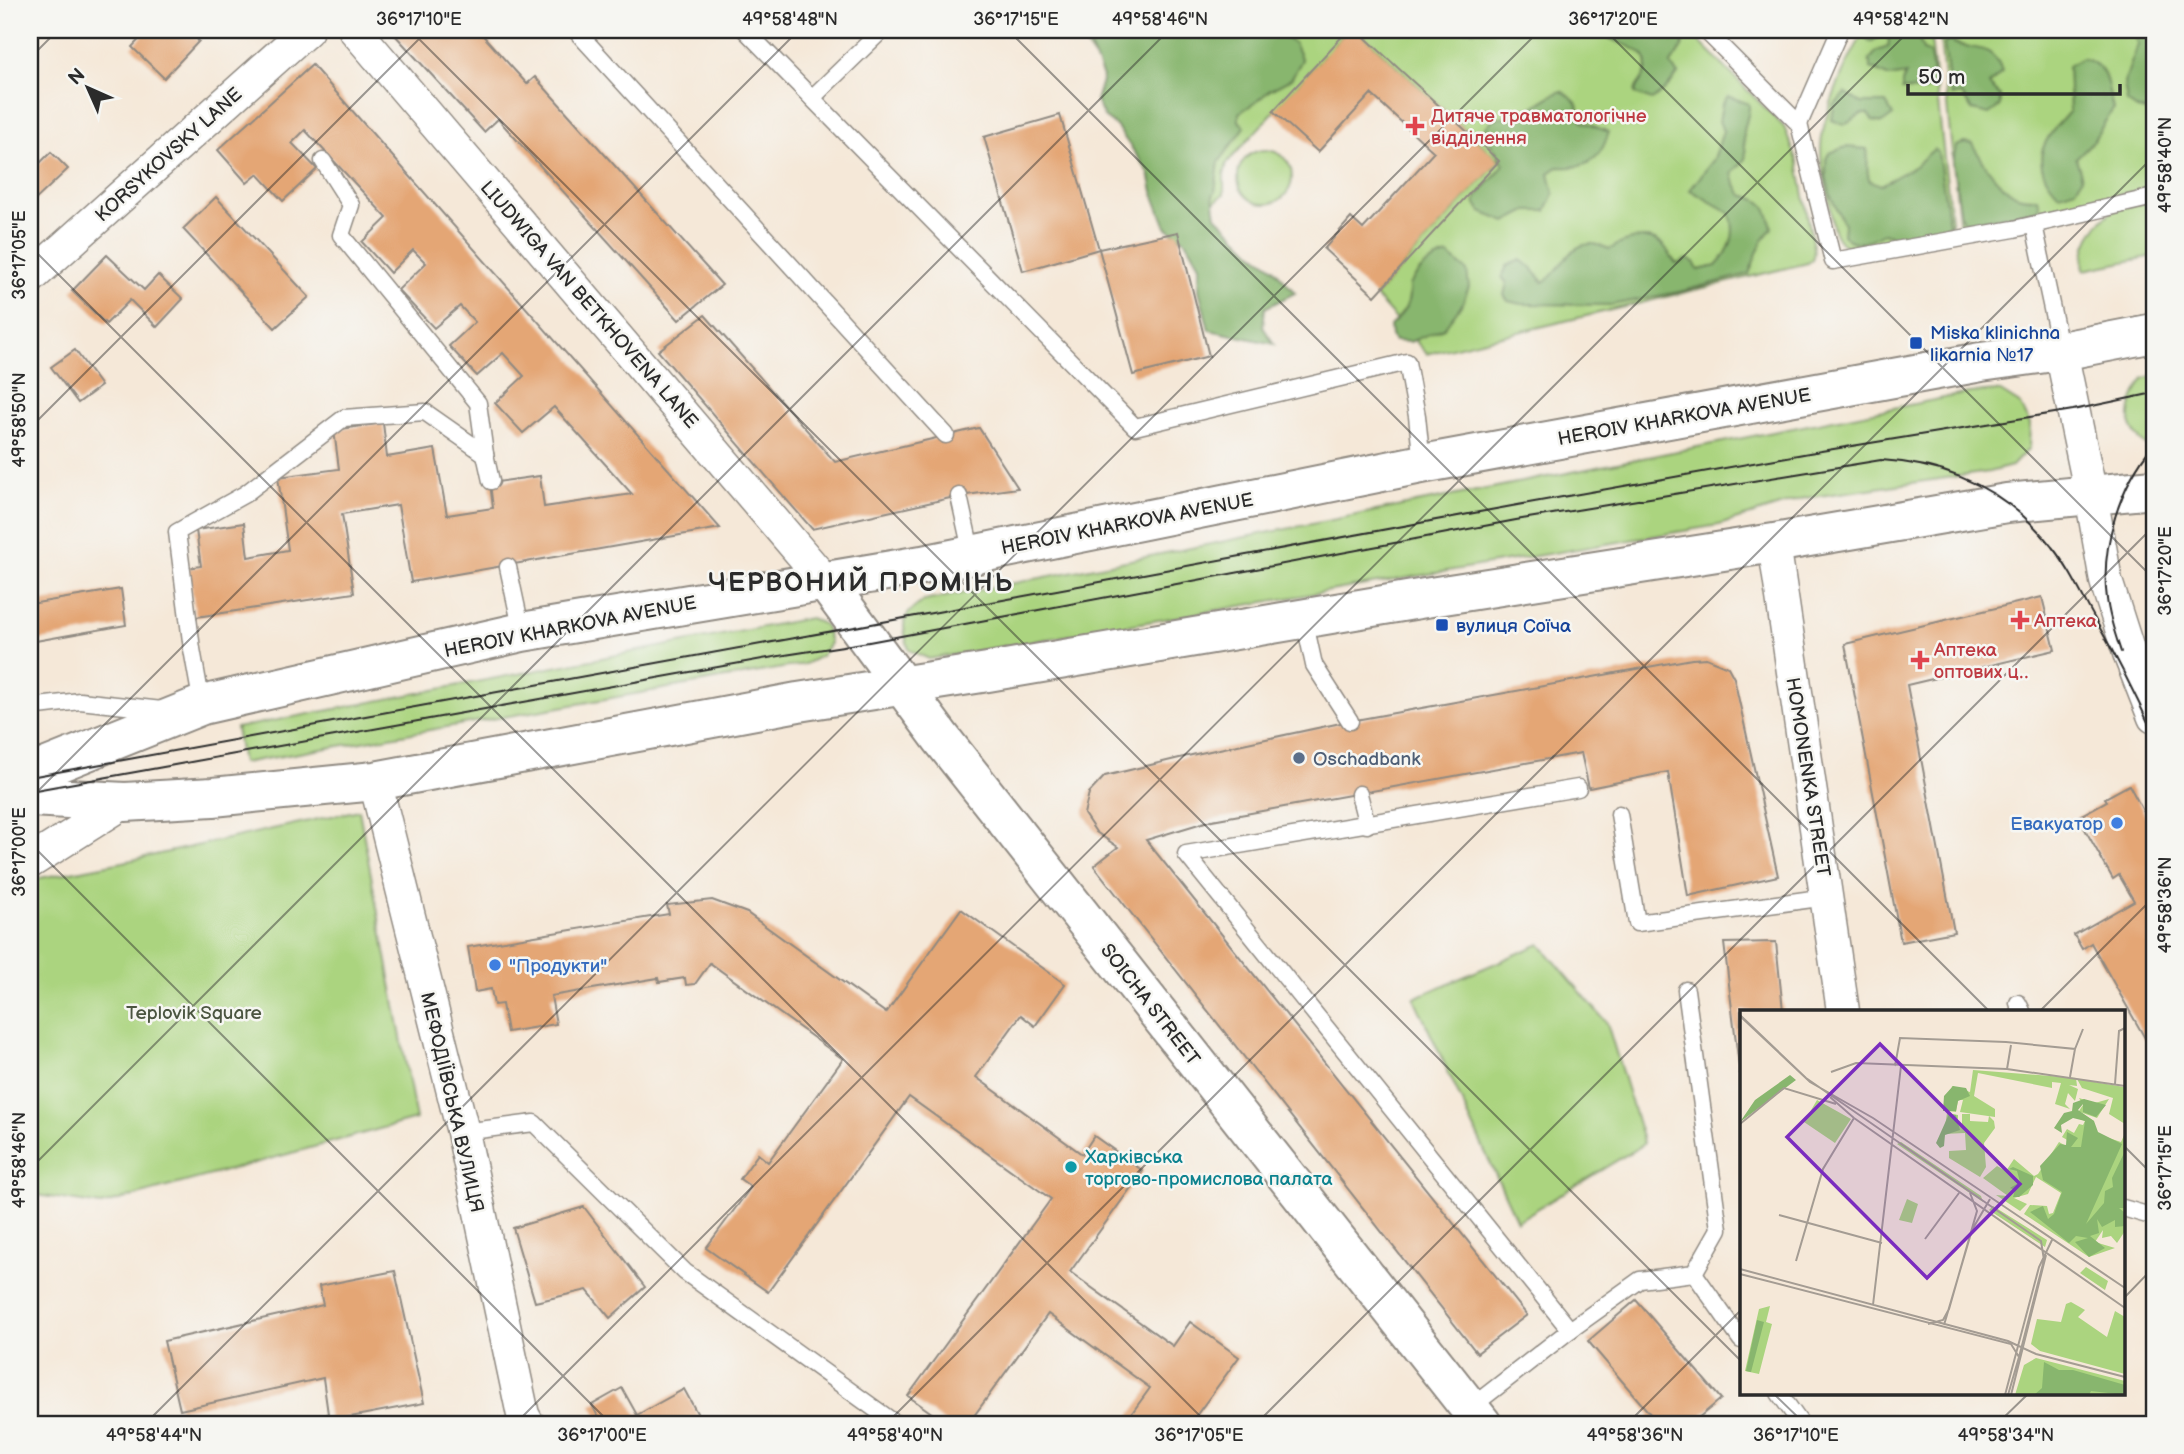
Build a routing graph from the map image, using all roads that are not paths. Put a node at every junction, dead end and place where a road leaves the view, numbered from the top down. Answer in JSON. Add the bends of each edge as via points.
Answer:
{"nodes":[{"id":1,"x":355,"y":30,"type":"edge"},
{"id":2,"x":745,"y":30,"type":"edge"},
{"id":3,"x":882,"y":30,"type":"edge"},
{"id":4,"x":1704,"y":30,"type":"edge"},
{"id":5,"x":1840,"y":30,"type":"edge"},
{"id":6,"x":578,"y":33,"type":"dead end"},
{"id":7,"x":289,"y":36,"type":"edge"},
{"id":8,"x":812,"y":98,"type":"junction"},
{"id":9,"x":1799,"y":124,"type":"junction"},
{"id":10,"x":323,"y":161,"type":"dead end"},
{"id":11,"x":2154,"y":197,"type":"edge"},
{"id":12,"x":2034,"y":225,"type":"junction"},
{"id":13,"x":30,"y":278,"type":"edge"},
{"id":14,"x":2154,"y":333,"type":"edge"},
{"id":15,"x":2062,"y":351,"type":"junction"},
{"id":16,"x":946,"y":435,"type":"dead end"},
{"id":17,"x":485,"y":454,"type":"junction"},
{"id":18,"x":1422,"y":464,"type":"junction"},
{"id":19,"x":491,"y":481,"type":"dead end"},
{"id":20,"x":2154,"y":489,"type":"edge"},
{"id":21,"x":2091,"y":495,"type":"junction"},
{"id":22,"x":959,"y":496,"type":"dead end"},
{"id":23,"x":1774,"y":543,"type":"junction"},
{"id":24,"x":972,"y":555,"type":"junction"},
{"id":25,"x":508,"y":567,"type":"dead end"},
{"id":26,"x":824,"y":580,"type":"junction"},
{"id":27,"x":1304,"y":619,"type":"junction"},
{"id":28,"x":522,"y":632,"type":"junction"},
{"id":29,"x":902,"y":687,"type":"junction"},
{"id":30,"x":30,"y":707,"type":"edge"},
{"id":31,"x":192,"y":709,"type":"junction"},
{"id":32,"x":2154,"y":717,"type":"edge"},
{"id":33,"x":1350,"y":721,"type":"dead end"},
{"id":34,"x":30,"y":774,"type":"edge"},
{"id":35,"x":375,"y":781,"type":"junction"},
{"id":36,"x":1578,"y":788,"type":"dead end"},
{"id":37,"x":1359,"y":794,"type":"dead end"},
{"id":38,"x":30,"y":797,"type":"edge"},
{"id":39,"x":125,"y":802,"type":"junction"},
{"id":40,"x":1619,"y":814,"type":"dead end"},
{"id":41,"x":1367,"y":825,"type":"junction"},
{"id":42,"x":30,"y":862,"type":"edge"},
{"id":43,"x":1827,"y":897,"type":"junction"},
{"id":44,"x":1686,"y":990,"type":"dead end"},
{"id":45,"x":1843,"y":1010,"type":"edge"},
{"id":46,"x":463,"y":1132,"type":"junction"},
{"id":47,"x":2124,"y":1208,"type":"edge"},
{"id":48,"x":2154,"y":1217,"type":"edge"},
{"id":49,"x":1694,"y":1273,"type":"junction"},
{"id":50,"x":1570,"y":1330,"type":"junction"},
{"id":51,"x":1740,"y":1339,"type":"edge"},
{"id":52,"x":1780,"y":1394,"type":"edge"},
{"id":53,"x":1476,"y":1416,"type":"edge"},
{"id":54,"x":528,"y":1424,"type":"edge"},
{"id":55,"x":896,"y":1424,"type":"edge"},
{"id":56,"x":1801,"y":1424,"type":"edge"}],
"edges":[{"from":1,"to":26,"type":"street","name":"LIUDWIGA VAN BETKHOVENA LANE"},
{"from":2,"to":8,"type":"lane"},
{"from":3,"to":8,"type":"lane"},
{"from":4,"to":9,"type":"lane"},
{"from":5,"to":9,"type":"lane"},
{"from":6,"to":16,"type":"lane"},
{"from":7,"to":13,"type":"street","name":"KORSYKOVSKY LANE"},
{"from":8,"to":18,"type":"lane","via":[[1135,427],[1407,362]]},
{"from":9,"to":12,"type":"lane","via":[[1833,261]]},
{"from":10,"to":17,"type":"lane","via":[[351,205],[341,235],[478,403]]},
{"from":11,"to":12,"type":"lane"},
{"from":12,"to":15,"type":"lane"},
{"from":14,"to":15,"type":"main road","name":"HEROIV KHARKOVA AVENUE"},
{"from":15,"to":18,"type":"main road","name":"HEROIV KHARKOVA AVENUE"},
{"from":15,"to":21,"type":"street"},
{"from":17,"to":19,"type":"lane"},
{"from":17,"to":31,"type":"lane","via":[[425,412],[344,418],[245,494],[177,532],[192,649]]},
{"from":18,"to":24,"type":"main road","name":"HEROIV KHARKOVA AVENUE"},
{"from":20,"to":21,"type":"main road"},
{"from":21,"to":23,"type":"main road","via":[[2007,503]]},
{"from":21,"to":32,"type":"street","via":[[2114,612]]},
{"from":22,"to":24,"type":"lane"},
{"from":23,"to":27,"type":"main road"},
{"from":23,"to":43,"type":"street","name":"HOMONENKA STREET"},
{"from":24,"to":26,"type":"main road","name":"HEROIV KHARKOVA AVENUE"},
{"from":25,"to":28,"type":"lane"},
{"from":26,"to":28,"type":"main road","name":"HEROIV KHARKOVA AVENUE"},
{"from":26,"to":29,"type":"main road","name":"SOICHA STREET"},
{"from":27,"to":29,"type":"main road"},
{"from":27,"to":33,"type":"lane","via":[[1314,665]]},
{"from":28,"to":31,"type":"main road","name":"HEROIV KHARKOVA AVENUE"},
{"from":29,"to":35,"type":"main road"},
{"from":29,"to":53,"type":"main road","name":"SOICHA STREET"},
{"from":30,"to":31,"type":"lane","via":[[80,701]]},
{"from":31,"to":34,"type":"main road","name":"HEROIV KHARKOVA AVENUE"},
{"from":35,"to":39,"type":"main road"},
{"from":35,"to":46,"type":"street","name":"МЕФОДІЇВСЬКА ВУЛИЦЯ"},
{"from":36,"to":41,"type":"lane"},
{"from":37,"to":41,"type":"lane"},
{"from":38,"to":39,"type":"main road"},
{"from":39,"to":42,"type":"street"},
{"from":40,"to":43,"type":"lane","via":[[1637,923]]},
{"from":41,"to":50,"type":"lane","via":[[1186,854]]},
{"from":43,"to":45,"type":"street","name":"HOMONENKA STREET"},
{"from":44,"to":49,"type":"lane","via":[[1719,1229]]},
{"from":46,"to":54,"type":"street","name":"МЕФОДІЇВСЬКА ВУЛИЦЯ"},
{"from":46,"to":55,"type":"lane","via":[[534,1123],[685,1272]]},
{"from":47,"to":48,"type":"lane"},
{"from":49,"to":50,"type":"lane","via":[[1640,1280]]},
{"from":49,"to":51,"type":"lane"},
{"from":50,"to":53,"type":"lane"},
{"from":52,"to":56,"type":"lane"}]}
